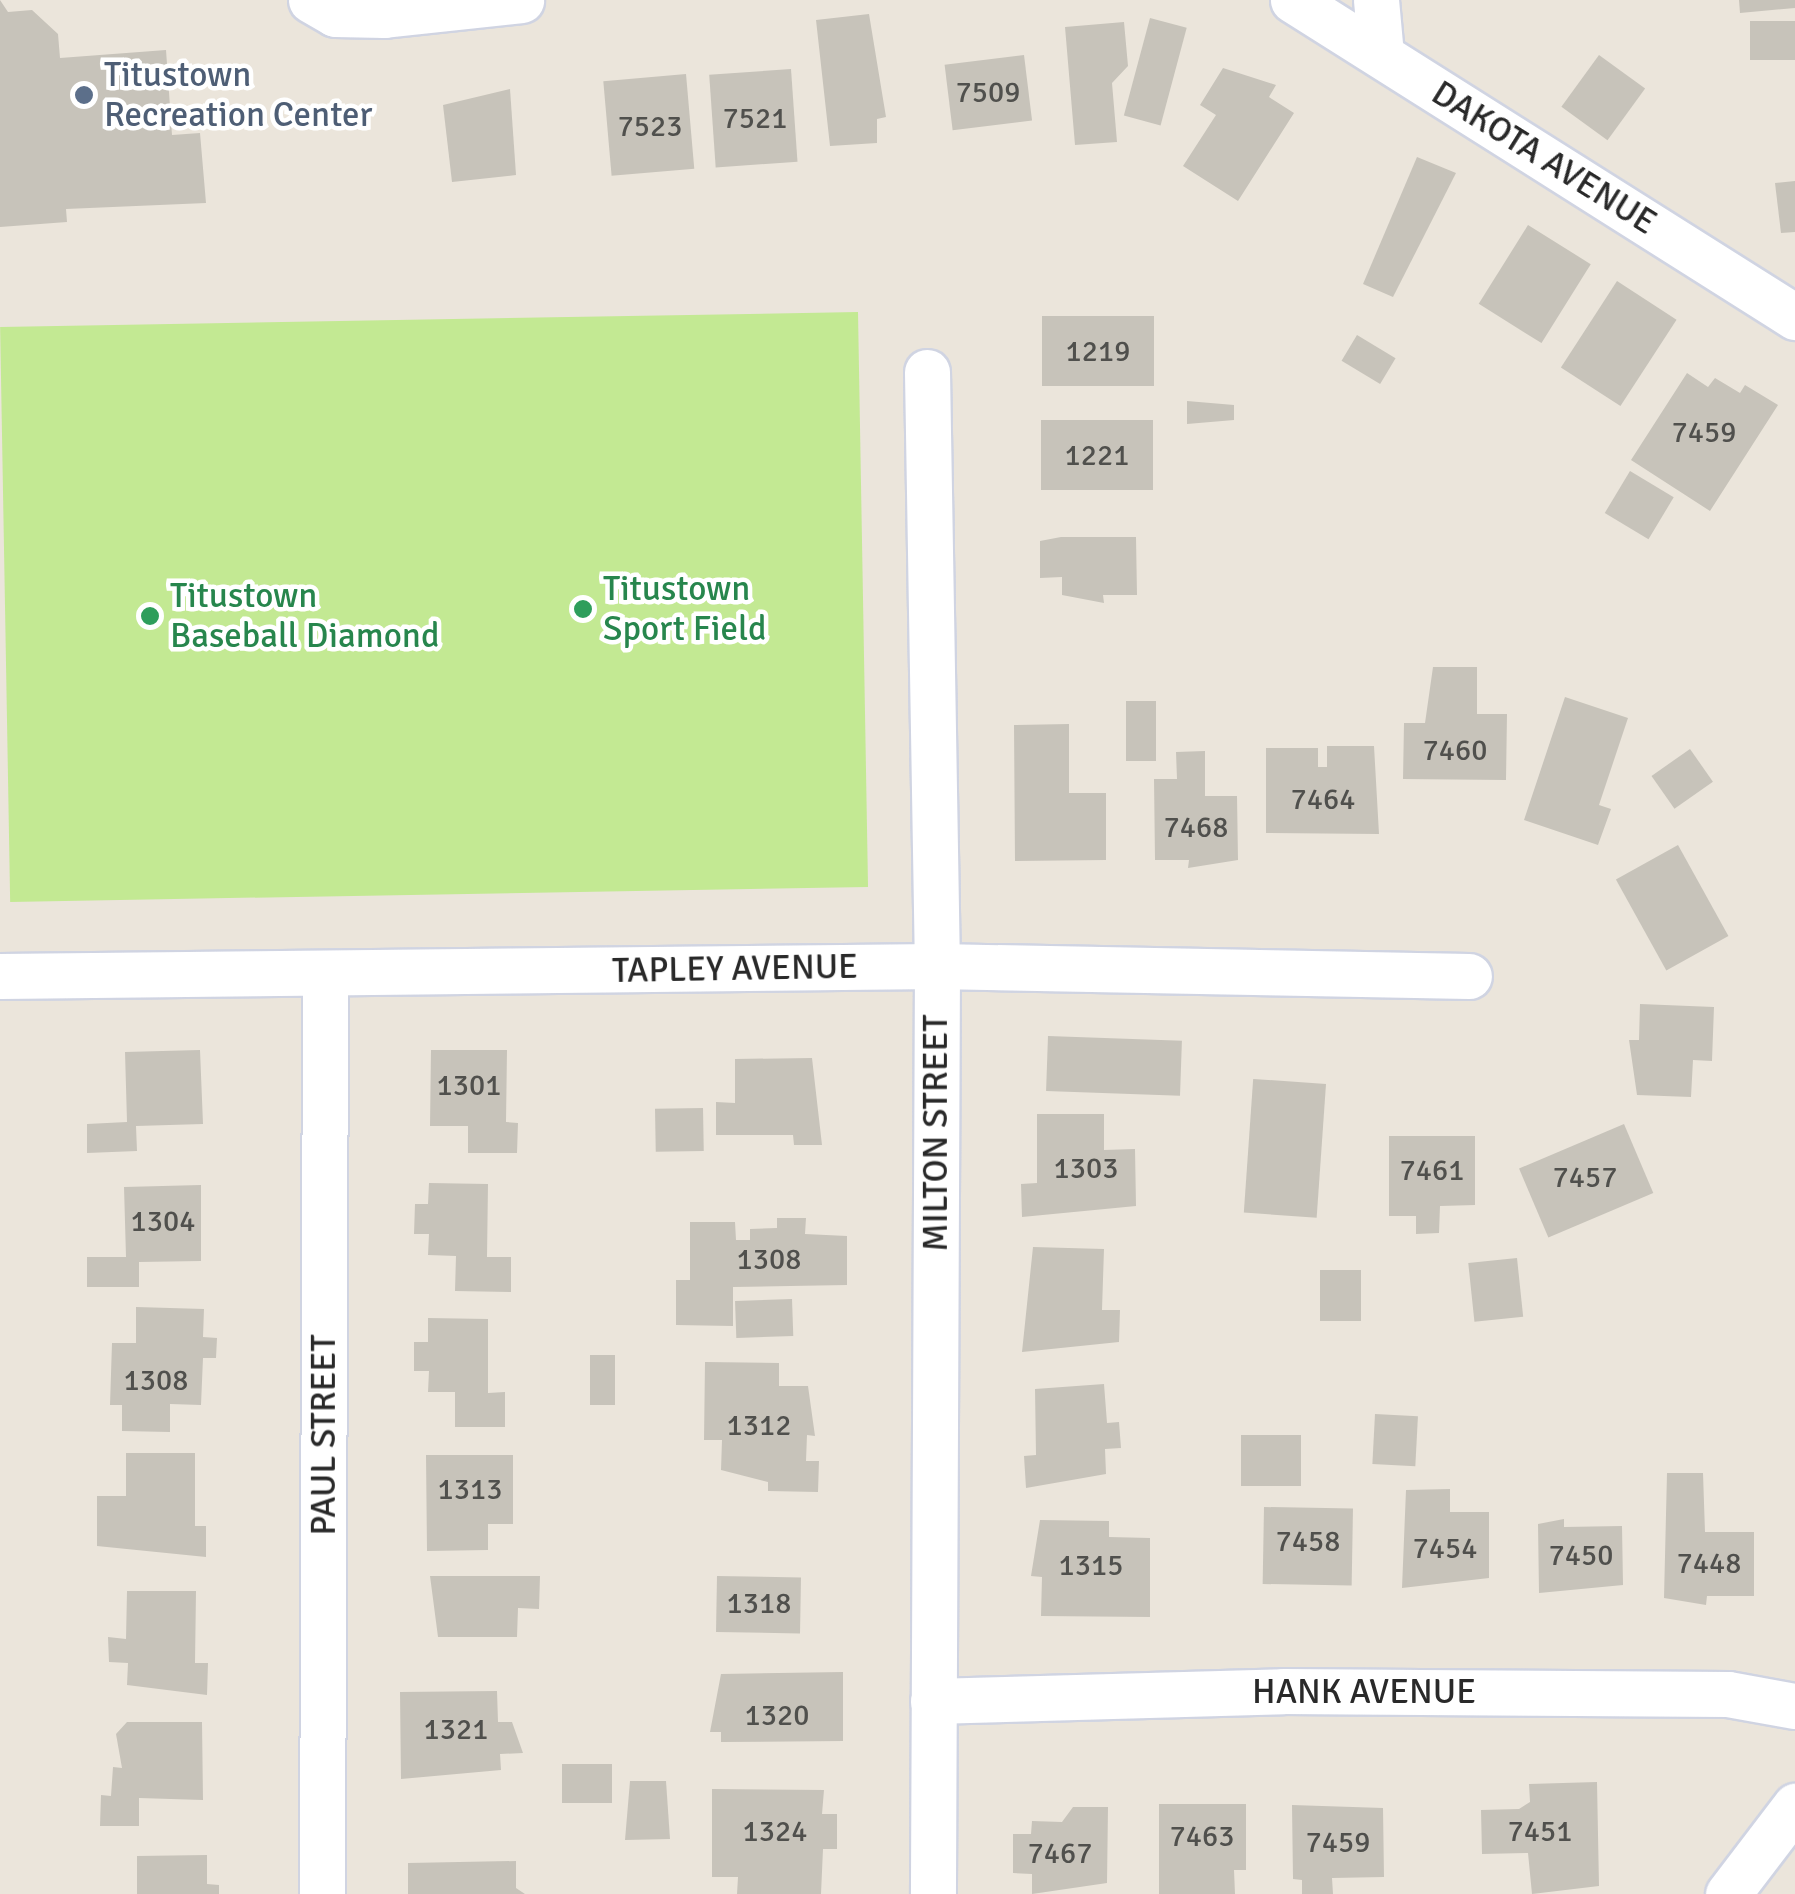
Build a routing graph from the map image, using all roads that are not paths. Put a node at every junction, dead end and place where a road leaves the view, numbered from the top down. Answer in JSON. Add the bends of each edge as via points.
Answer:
{"nodes":[{"id":1,"x":311,"y":0,"type":"edge"},
{"id":2,"x":521,"y":0,"type":"edge"},
{"id":3,"x":1293,"y":0,"type":"edge"},
{"id":4,"x":1376,"y":0,"type":"edge"},
{"id":5,"x":1381,"y":55,"type":"junction"},
{"id":6,"x":1795,"y":318,"type":"edge"},
{"id":7,"x":927,"y":372,"type":"dead end"},
{"id":8,"x":937,"y":966,"type":"junction"},
{"id":9,"x":0,"y":976,"type":"edge"},
{"id":10,"x":1469,"y":976,"type":"dead end"},
{"id":11,"x":325,"y":977,"type":"junction"},
{"id":12,"x":933,"y":1701,"type":"junction"},
{"id":13,"x":1795,"y":1706,"type":"edge"},
{"id":14,"x":1795,"y":1806,"type":"edge"},
{"id":15,"x":322,"y":1894,"type":"edge"},
{"id":16,"x":933,"y":1894,"type":"edge"},
{"id":17,"x":1728,"y":1894,"type":"edge"}],
"edges":[{"from":1,"to":2,"type":"street","via":[[335,14],[384,15]]},
{"from":3,"to":5,"type":"street","name":"DAKOTA AVENUE"},
{"from":4,"to":5,"type":"street"},
{"from":5,"to":6,"type":"street","name":"DAKOTA AVENUE"},
{"from":7,"to":8,"type":"street","name":"MILTON STREET"},
{"from":8,"to":10,"type":"street","name":"TAPLEY AVENUE"},
{"from":8,"to":11,"type":"street","name":"TAPLEY AVENUE"},
{"from":8,"to":12,"type":"street","name":"MILTON STREET"},
{"from":9,"to":11,"type":"street","name":"TAPLEY AVENUE"},
{"from":11,"to":15,"type":"street","name":"PAUL STREET"},
{"from":12,"to":13,"type":"street","name":"HANK AVENUE","via":[[1283,1691],[1728,1694]]},
{"from":12,"to":16,"type":"street","name":"MILTON STREET"},
{"from":14,"to":17,"type":"street"}]}
